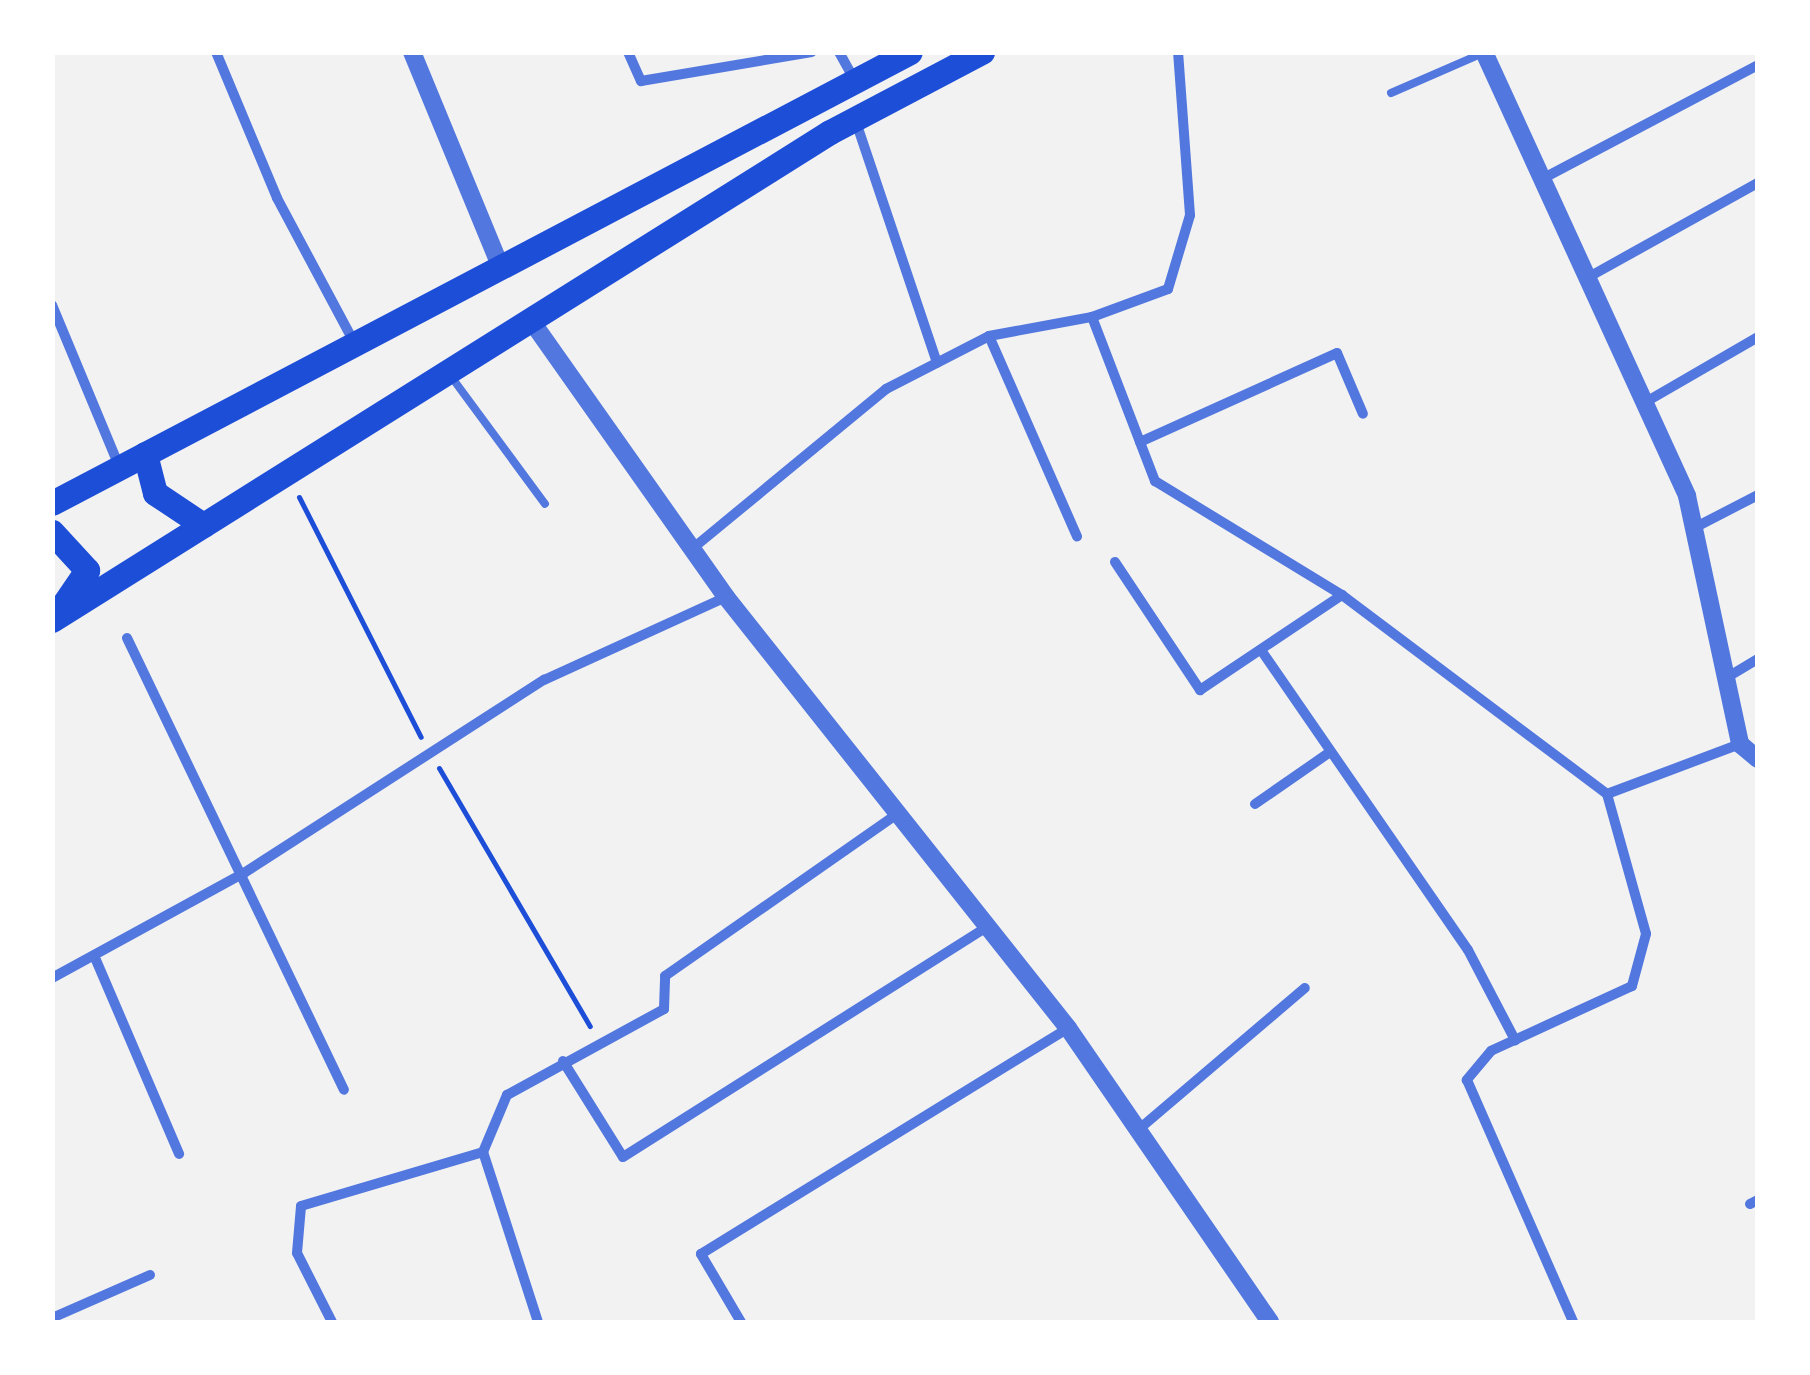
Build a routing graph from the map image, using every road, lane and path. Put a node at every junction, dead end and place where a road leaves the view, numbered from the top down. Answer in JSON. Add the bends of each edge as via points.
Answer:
{"nodes":[{"id":1,"x":216,"y":52,"type":"edge"},
{"id":2,"x":412,"y":52,"type":"edge"},
{"id":3,"x":628,"y":52,"type":"edge"},
{"id":4,"x":812,"y":52,"type":"edge"},
{"id":5,"x":839,"y":52,"type":"edge"},
{"id":6,"x":910,"y":52,"type":"edge"},
{"id":7,"x":982,"y":52,"type":"edge"},
{"id":8,"x":1178,"y":52,"type":"edge"},
{"id":9,"x":1483,"y":52,"type":"edge"},
{"id":10,"x":1758,"y":65,"type":"edge"},
{"id":11,"x":855,"y":81,"type":"junction"},
{"id":12,"x":1390,"y":93,"type":"dead end"},
{"id":13,"x":854,"y":119,"type":"junction"},
{"id":14,"x":1542,"y":180,"type":"junction"},
{"id":15,"x":1758,"y":183,"type":"edge"},
{"id":16,"x":500,"y":268,"type":"junction"},
{"id":17,"x":1587,"y":278,"type":"junction"},
{"id":18,"x":52,"y":305,"type":"edge"},
{"id":19,"x":1092,"y":318,"type":"junction"},
{"id":20,"x":530,"y":320,"type":"junction"},
{"id":21,"x":990,"y":336,"type":"junction"},
{"id":22,"x":1758,"y":337,"type":"edge"},
{"id":23,"x":355,"y":344,"type":"junction"},
{"id":24,"x":937,"y":363,"type":"junction"},
{"id":25,"x":447,"y":371,"type":"junction"},
{"id":26,"x":1644,"y":403,"type":"junction"},
{"id":27,"x":1363,"y":414,"type":"dead end"},
{"id":28,"x":1140,"y":442,"type":"junction"},
{"id":29,"x":146,"y":454,"type":"junction"},
{"id":30,"x":120,"y":468,"type":"junction"},
{"id":31,"x":286,"y":472,"type":"junction"},
{"id":32,"x":1758,"y":496,"type":"edge"},
{"id":33,"x":52,"y":503,"type":"edge"},
{"id":34,"x":544,"y":504,"type":"dead end"},
{"id":35,"x":203,"y":524,"type":"junction"},
{"id":36,"x":1694,"y":528,"type":"junction"},
{"id":37,"x":52,"y":532,"type":"edge"},
{"id":38,"x":1077,"y":536,"type":"dead end"},
{"id":39,"x":692,"y":548,"type":"junction"},
{"id":40,"x":1115,"y":562,"type":"dead end"},
{"id":41,"x":1342,"y":595,"type":"junction"},
{"id":42,"x":726,"y":597,"type":"junction"},
{"id":43,"x":53,"y":620,"type":"edge"},
{"id":44,"x":127,"y":638,"type":"dead end"},
{"id":45,"x":1260,"y":650,"type":"junction"},
{"id":46,"x":1758,"y":659,"type":"edge"},
{"id":47,"x":1726,"y":678,"type":"junction"},
{"id":48,"x":1740,"y":744,"type":"junction"},
{"id":49,"x":1330,"y":752,"type":"junction"},
{"id":50,"x":430,"y":753,"type":"junction"},
{"id":51,"x":1758,"y":759,"type":"edge"},
{"id":52,"x":1607,"y":794,"type":"junction"},
{"id":53,"x":1255,"y":804,"type":"dead end"},
{"id":54,"x":900,"y":812,"type":"junction"},
{"id":55,"x":244,"y":873,"type":"junction"},
{"id":56,"x":989,"y":926,"type":"junction"},
{"id":57,"x":96,"y":960,"type":"junction"},
{"id":58,"x":52,"y":978,"type":"edge"},
{"id":59,"x":1305,"y":988,"type":"dead end"},
{"id":60,"x":1068,"y":1028,"type":"junction"},
{"id":61,"x":1514,"y":1040,"type":"junction"},
{"id":62,"x":598,"y":1041,"type":"junction"},
{"id":63,"x":563,"y":1061,"type":"junction"},
{"id":64,"x":344,"y":1090,"type":"dead end"},
{"id":65,"x":1138,"y":1130,"type":"junction"},
{"id":66,"x":483,"y":1152,"type":"junction"},
{"id":67,"x":179,"y":1154,"type":"dead end"},
{"id":68,"x":150,"y":1275,"type":"dead end"},
{"id":69,"x":52,"y":1318,"type":"edge"},
{"id":70,"x":332,"y":1322,"type":"edge"},
{"id":71,"x":538,"y":1322,"type":"edge"},
{"id":72,"x":741,"y":1322,"type":"edge"},
{"id":73,"x":1270,"y":1322,"type":"edge"},
{"id":74,"x":1573,"y":1322,"type":"edge"}],
"edges":[{"from":1,"to":23,"type":"street","via":[[277,198]]},
{"from":2,"to":16,"type":"street"},
{"from":3,"to":4,"type":"street","via":[[640,82]]},
{"from":5,"to":11,"type":"street"},
{"from":6,"to":11,"type":"main road"},
{"from":7,"to":13,"type":"main road"},
{"from":8,"to":19,"type":"street","via":[[1190,215],[1168,289]]},
{"from":9,"to":12,"type":"lane"},
{"from":9,"to":14,"type":"street"},
{"from":10,"to":14,"type":"street"},
{"from":11,"to":16,"type":"main road"},
{"from":13,"to":20,"type":"main road"},
{"from":13,"to":24,"type":"street"},
{"from":14,"to":17,"type":"street"},
{"from":15,"to":17,"type":"street"},
{"from":16,"to":23,"type":"main road"},
{"from":17,"to":26,"type":"street"},
{"from":18,"to":30,"type":"street"},
{"from":19,"to":21,"type":"street"},
{"from":19,"to":28,"type":"street"},
{"from":20,"to":25,"type":"main road"},
{"from":20,"to":39,"type":"street"},
{"from":21,"to":24,"type":"street"},
{"from":21,"to":38,"type":"street"},
{"from":22,"to":26,"type":"street"},
{"from":23,"to":29,"type":"main road"},
{"from":24,"to":39,"type":"street","via":[[886,389]]},
{"from":25,"to":31,"type":"main road"},
{"from":25,"to":34,"type":"lane"},
{"from":26,"to":36,"type":"street"},
{"from":27,"to":28,"type":"street","via":[[1336,352]]},
{"from":28,"to":41,"type":"street","via":[[1155,481]]},
{"from":29,"to":30,"type":"main road"},
{"from":29,"to":35,"type":"main road","via":[[155,493]]},
{"from":30,"to":33,"type":"main road"},
{"from":31,"to":35,"type":"main road"},
{"from":31,"to":50,"type":"path"},
{"from":32,"to":36,"type":"street"},
{"from":35,"to":43,"type":"main road"},
{"from":36,"to":47,"type":"street"},
{"from":37,"to":43,"type":"main road","via":[[87,570]]},
{"from":39,"to":42,"type":"street"},
{"from":40,"to":45,"type":"street","via":[[1200,690]]},
{"from":41,"to":45,"type":"street"},
{"from":41,"to":52,"type":"street"},
{"from":42,"to":50,"type":"street","via":[[544,680]]},
{"from":42,"to":54,"type":"street"},
{"from":44,"to":55,"type":"street"},
{"from":45,"to":49,"type":"street"},
{"from":46,"to":47,"type":"street"},
{"from":47,"to":48,"type":"street"},
{"from":48,"to":51,"type":"street"},
{"from":48,"to":52,"type":"street"},
{"from":49,"to":53,"type":"street"},
{"from":49,"to":61,"type":"street","via":[[1468,950]]},
{"from":50,"to":55,"type":"street"},
{"from":50,"to":62,"type":"path"},
{"from":52,"to":61,"type":"street","via":[[1646,934],[1632,986]]},
{"from":54,"to":56,"type":"street"},
{"from":54,"to":62,"type":"street","via":[[715,934],[665,976],[664,1009]]},
{"from":55,"to":57,"type":"street"},
{"from":55,"to":64,"type":"street"},
{"from":56,"to":60,"type":"street"},
{"from":56,"to":63,"type":"street","via":[[623,1156]]},
{"from":57,"to":58,"type":"street"},
{"from":57,"to":67,"type":"street"},
{"from":59,"to":65,"type":"street"},
{"from":60,"to":65,"type":"street"},
{"from":60,"to":72,"type":"street","via":[[701,1254]]},
{"from":61,"to":74,"type":"street","via":[[1467,1080]]},
{"from":62,"to":63,"type":"street"},
{"from":63,"to":66,"type":"street","via":[[507,1095]]},
{"from":65,"to":73,"type":"street"},
{"from":66,"to":70,"type":"street","via":[[301,1206],[297,1253]]},
{"from":66,"to":71,"type":"street"},
{"from":68,"to":69,"type":"street"}]}
